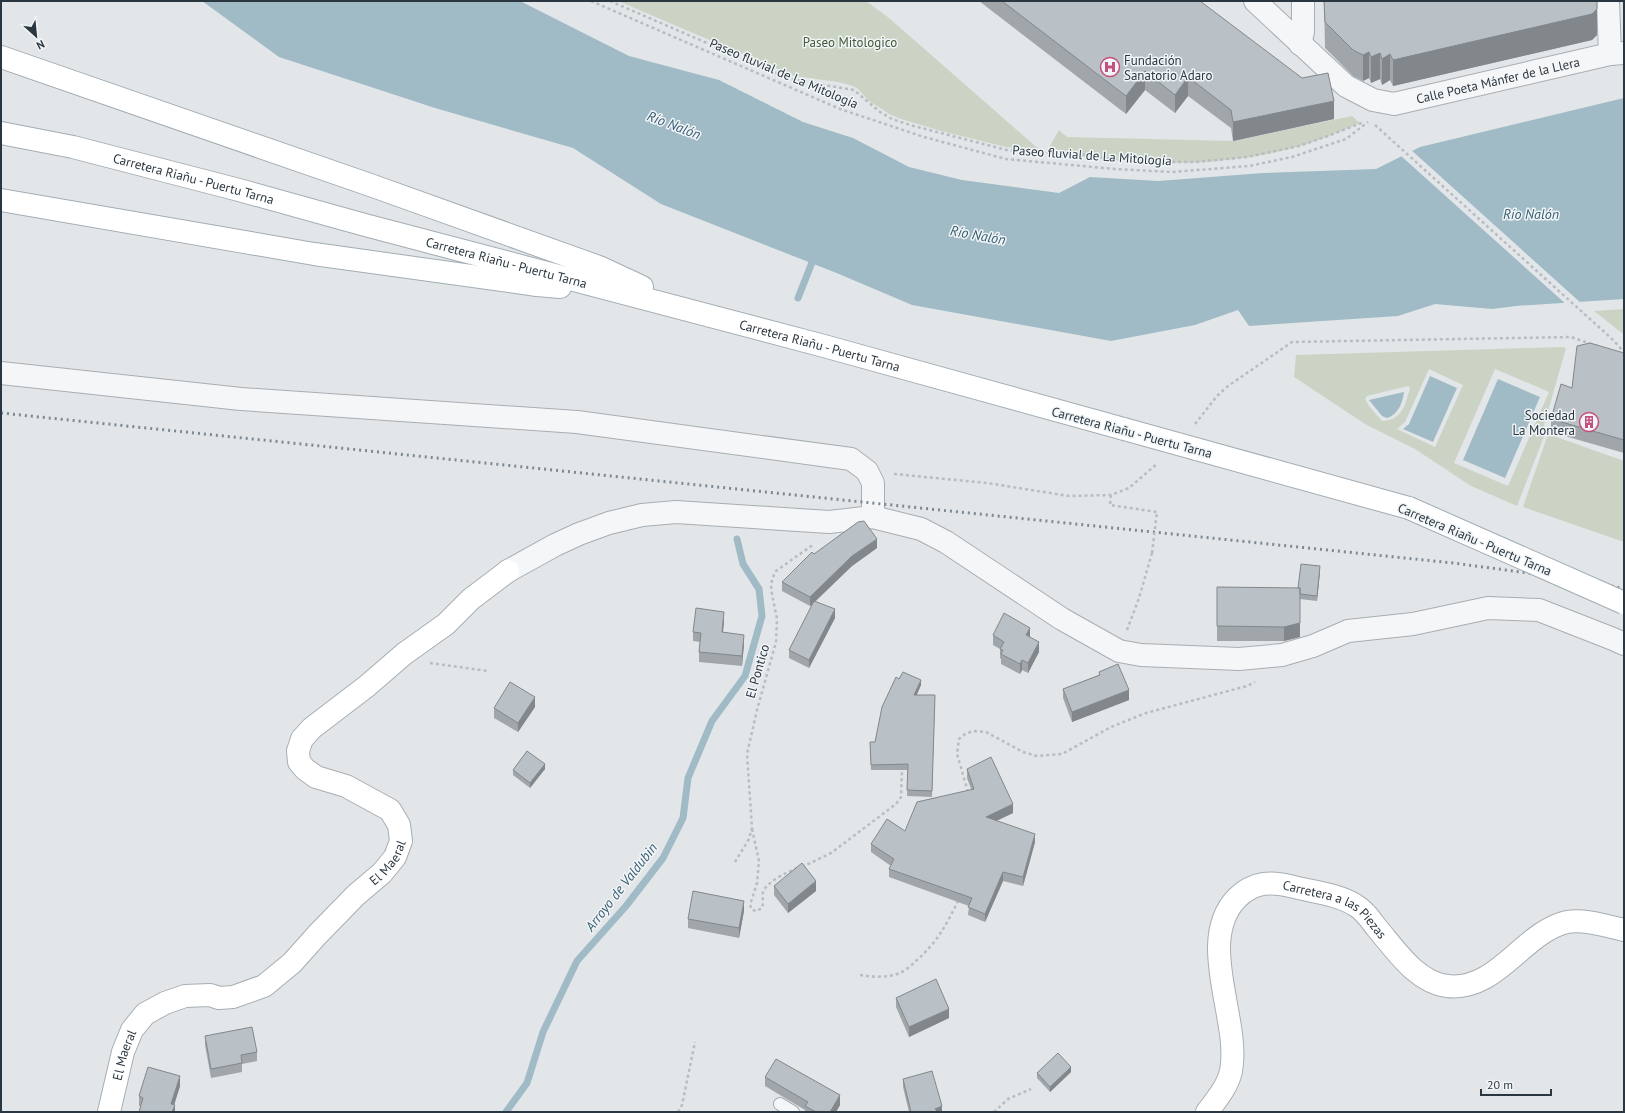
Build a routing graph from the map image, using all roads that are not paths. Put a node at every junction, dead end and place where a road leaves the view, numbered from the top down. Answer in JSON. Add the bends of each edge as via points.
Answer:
{"nodes":[{"id":1,"x":1254,"y":1,"type":"edge"},
{"id":2,"x":1303,"y":1,"type":"edge"},
{"id":3,"x":1608,"y":1,"type":"edge"},
{"id":4,"x":1300,"y":44,"type":"junction"},
{"id":5,"x":1617,"y":54,"type":"edge"},
{"id":6,"x":1,"y":58,"type":"edge"},
{"id":7,"x":1,"y":133,"type":"edge"},
{"id":8,"x":1,"y":200,"type":"edge"},
{"id":9,"x":617,"y":291,"type":"junction"},
{"id":10,"x":699,"y":313,"type":"junction"},
{"id":11,"x":1,"y":373,"type":"edge"},
{"id":12,"x":873,"y":517,"type":"junction"},
{"id":13,"x":508,"y":571,"type":"joint"},
{"id":14,"x":1624,"y":603,"type":"edge"},
{"id":15,"x":1619,"y":642,"type":"edge"},
{"id":16,"x":1624,"y":930,"type":"edge"},
{"id":17,"x":780,"y":1104,"type":"dead end"},
{"id":18,"x":109,"y":1112,"type":"edge"},
{"id":19,"x":793,"y":1112,"type":"edge"},
{"id":20,"x":1207,"y":1112,"type":"edge"}],
"edges":[{"from":1,"to":4,"type":"street","name":"Calle Poeta Mánfer de la Llera"},
{"from":2,"to":4,"type":"street","via":[[1303,32]]},
{"from":3,"to":5,"type":"street"},
{"from":4,"to":5,"type":"street","name":"Calle Poeta Mánfer de la Llera","via":[[1372,110]]},
{"from":6,"to":10,"type":"main road","via":[[373,186],[598,267]]},
{"from":7,"to":9,"type":"main road","name":"Carretera Riañu - Puertu Tarna","via":[[73,147]]},
{"from":8,"to":9,"type":"main road","via":[[314,254],[537,285]]},
{"from":9,"to":10,"type":"main road","name":"Carretera Riañu - Puertu Tarna"},
{"from":10,"to":14,"type":"main road","name":"Carretera Riañu - Puertu Tarna","bridge":true,"via":[[1409,508]]},
{"from":11,"to":12,"type":"street","via":[[241,399],[577,422],[851,459],[867,471],[873,483]]},
{"from":12,"to":13,"type":"street","via":[[829,522],[676,512],[642,515],[579,534]]},
{"from":12,"to":15,"type":"street","via":[[921,529],[946,542],[1062,619],[1119,651],[1141,655],[1239,658],[1282,656],[1348,631],[1413,624],[1488,608],[1539,610]]},
{"from":13,"to":18,"type":"main road","name":"El Maeral","via":[[471,599],[446,624],[312,728],[302,739],[298,751],[299,762],[305,769],[316,777],[346,786],[390,810],[399,825],[401,841],[396,857],[292,963],[264,986],[233,997],[185,996],[144,1014],[132,1030],[124,1052]]},
{"from":16,"to":20,"type":"main road","name":"Carretera a las Piezas","via":[[1586,922],[1569,922],[1554,926],[1490,974],[1475,982],[1446,986],[1426,979],[1415,970],[1356,905],[1342,899],[1276,883],[1255,885],[1229,906],[1221,929],[1219,962],[1232,1045],[1231,1072],[1222,1093]]},
{"from":17,"to":19,"type":"lane"}]}
